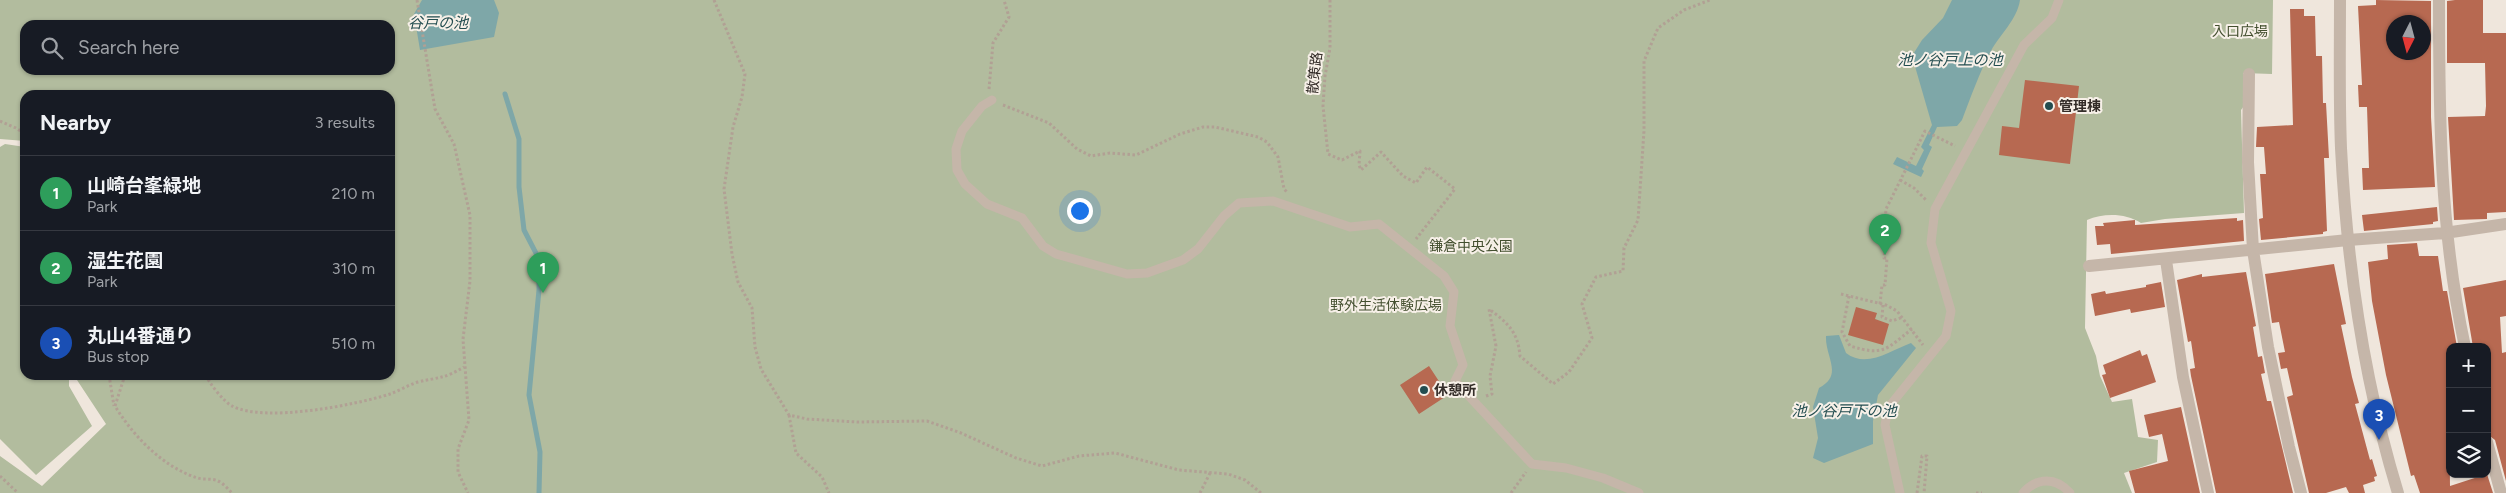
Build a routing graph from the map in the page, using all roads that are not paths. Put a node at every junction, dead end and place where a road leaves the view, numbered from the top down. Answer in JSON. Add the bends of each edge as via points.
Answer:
{"nodes":[{"id":1,"x":2059,"y":0,"type":"edge"},
{"id":2,"x":2340,"y":0,"type":"edge"},
{"id":3,"x":2439,"y":0,"type":"edge"},
{"id":4,"x":2249,"y":74,"type":"dead end"},
{"id":5,"x":992,"y":100,"type":"road end"},
{"id":6,"x":2506,"y":224,"type":"edge"},
{"id":7,"x":2445,"y":233,"type":"junction"},
{"id":8,"x":2348,"y":240,"type":"junction"},
{"id":9,"x":2254,"y":250,"type":"junction"},
{"id":10,"x":2166,"y":260,"type":"junction"},
{"id":11,"x":2089,"y":266,"type":"dead end"},
{"id":12,"x":2464,"y":343,"type":"edge"},
{"id":13,"x":2491,"y":457,"type":"edge"},
{"id":14,"x":1639,"y":493,"type":"edge"},
{"id":15,"x":1900,"y":493,"type":"edge"},
{"id":16,"x":2023,"y":493,"type":"edge"},
{"id":17,"x":2070,"y":493,"type":"edge"},
{"id":18,"x":2208,"y":493,"type":"edge"},
{"id":19,"x":2302,"y":493,"type":"edge"},
{"id":20,"x":2398,"y":493,"type":"edge"},
{"id":21,"x":2501,"y":493,"type":"edge"}],
"edges":[{"from":1,"to":15,"type":"lane","via":[[2052,18],[2024,45],[1936,209],[1931,243],[1951,311],[1946,336],[1892,403],[1887,414],[1885,425]]},
{"from":2,"to":8,"type":"street","via":[[2341,148]]},
{"from":3,"to":7,"type":"street","via":[[2439,112]]},
{"from":4,"to":9,"type":"street","via":[[2248,162]]},
{"from":5,"to":14,"type":"lane","via":[[982,106],[962,131],[956,149],[957,170],[965,184],[987,204],[1022,218],[1043,246],[1056,254],[1127,274],[1147,273],[1183,260],[1198,249],[1224,216],[1239,203],[1273,201],[1350,227],[1379,224],[1444,276],[1454,292],[1450,326],[1463,365],[1456,381],[1532,464],[1566,468],[1603,478]]},
{"from":6,"to":7,"type":"street"},
{"from":7,"to":8,"type":"street"},
{"from":7,"to":12,"type":"street"},
{"from":8,"to":9,"type":"street"},
{"from":8,"to":20,"type":"street","via":[[2356,312]]},
{"from":9,"to":10,"type":"street"},
{"from":9,"to":19,"type":"street","via":[[2268,347]]},
{"from":10,"to":11,"type":"street"},
{"from":10,"to":18,"type":"street","via":[[2183,377]]},
{"from":13,"to":21,"type":"street"},
{"from":16,"to":17,"type":"lane","via":[[2031,484],[2041,480],[2053,481]]}]}
